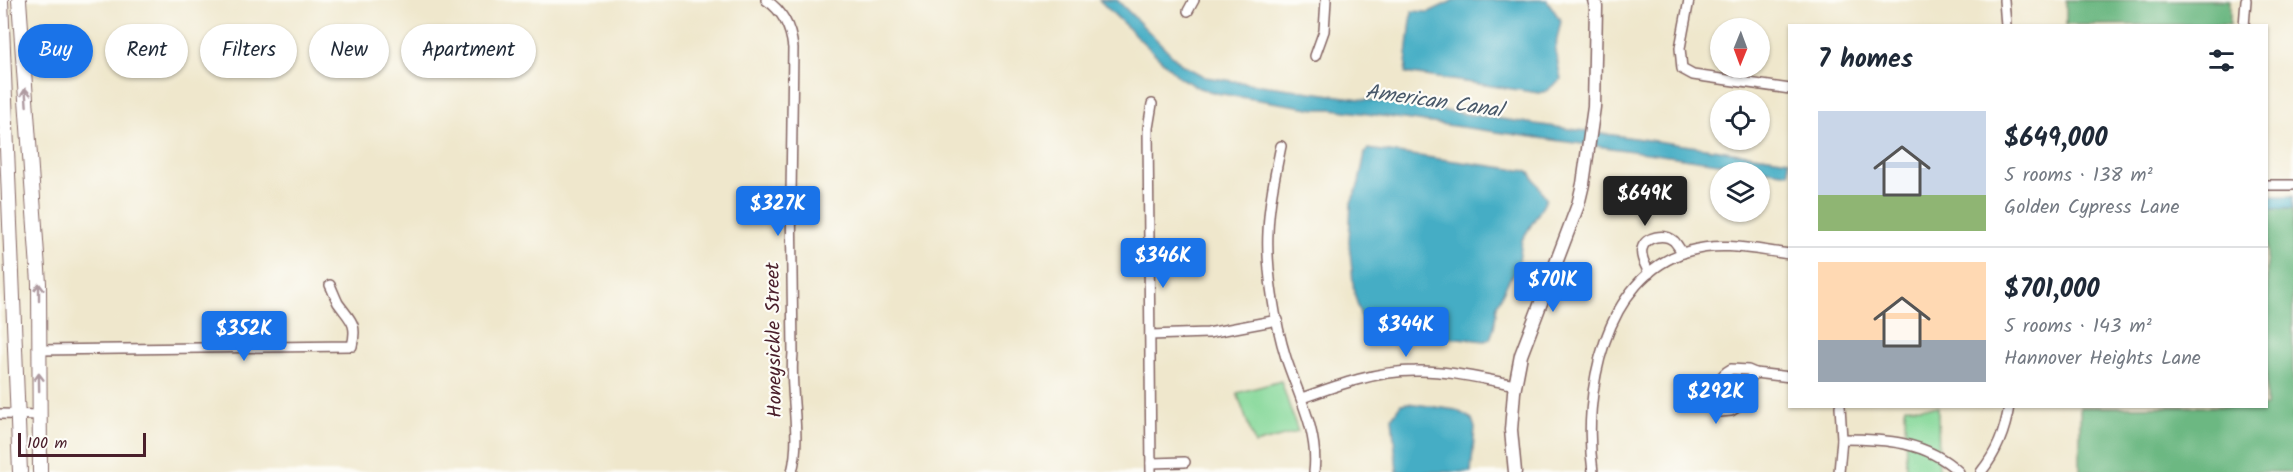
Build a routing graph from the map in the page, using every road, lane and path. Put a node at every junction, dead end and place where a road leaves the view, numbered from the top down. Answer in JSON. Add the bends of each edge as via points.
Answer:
{"nodes":[{"id":1,"x":2,"y":0,"type":"edge"},
{"id":2,"x":19,"y":0,"type":"edge"},
{"id":3,"x":766,"y":0,"type":"edge"},
{"id":4,"x":1194,"y":0,"type":"edge"},
{"id":5,"x":1326,"y":0,"type":"edge"},
{"id":6,"x":1689,"y":0,"type":"edge"},
{"id":7,"x":2004,"y":0,"type":"edge"},
{"id":8,"x":2246,"y":0,"type":"edge"},
{"id":9,"x":1597,"y":2,"type":"edge"},
{"id":10,"x":1188,"y":11,"type":"dead end"},
{"id":11,"x":2007,"y":24,"type":"edge"},
{"id":12,"x":2244,"y":24,"type":"edge"},
{"id":13,"x":1315,"y":56,"type":"dead end"},
{"id":14,"x":1788,"y":89,"type":"edge"},
{"id":15,"x":1152,"y":104,"type":"dead end"},
{"id":16,"x":1281,"y":146,"type":"dead end"},
{"id":17,"x":31,"y":159,"type":"junction"},
{"id":18,"x":9,"y":161,"type":"junction"},
{"id":19,"x":2268,"y":185,"type":"edge"},
{"id":20,"x":2293,"y":185,"type":"edge"},
{"id":21,"x":1683,"y":253,"type":"junction"},
{"id":22,"x":1788,"y":254,"type":"edge"},
{"id":23,"x":1649,"y":273,"type":"junction"},
{"id":24,"x":330,"y":285,"type":"dead end"},
{"id":25,"x":1278,"y":320,"type":"junction"},
{"id":26,"x":1150,"y":335,"type":"junction"},
{"id":27,"x":39,"y":350,"type":"junction"},
{"id":28,"x":1755,"y":373,"type":"junction"},
{"id":29,"x":1788,"y":377,"type":"edge"},
{"id":30,"x":1516,"y":385,"type":"junction"},
{"id":31,"x":1302,"y":398,"type":"junction"},
{"id":32,"x":1840,"y":408,"type":"edge"},
{"id":33,"x":2009,"y":408,"type":"edge"},
{"id":34,"x":0,"y":414,"type":"edge"},
{"id":35,"x":18,"y":414,"type":"junction"},
{"id":36,"x":40,"y":415,"type":"junction"},
{"id":37,"x":1842,"y":439,"type":"junction"},
{"id":38,"x":1185,"y":462,"type":"dead end"},
{"id":39,"x":1151,"y":467,"type":"edge"},
{"id":40,"x":20,"y":472,"type":"edge"},
{"id":41,"x":40,"y":472,"type":"edge"},
{"id":42,"x":792,"y":472,"type":"edge"},
{"id":43,"x":1314,"y":472,"type":"edge"},
{"id":44,"x":1515,"y":472,"type":"edge"},
{"id":45,"x":1593,"y":472,"type":"edge"},
{"id":46,"x":1839,"y":472,"type":"edge"},
{"id":47,"x":1959,"y":472,"type":"edge"},
{"id":48,"x":1981,"y":472,"type":"edge"}],
"edges":[{"from":1,"to":18,"type":"main road"},
{"from":17,"to":2,"type":"main road","one_way":true},
{"from":3,"to":42,"type":"street","name":"Honeysickle Street","via":[[775,5],[785,20],[793,48],[791,374],[796,456]]},
{"from":4,"to":10,"type":"street"},
{"from":5,"to":13,"type":"street","via":[[1324,31]]},
{"from":6,"to":14,"type":"street","via":[[1680,48],[1682,69],[1693,75]]},
{"from":7,"to":11,"type":"street"},
{"from":8,"to":12,"type":"street"},
{"from":9,"to":30,"type":"street","via":[[1596,86],[1578,205],[1521,355]]},
{"from":15,"to":26,"type":"street","via":[[1148,128]]},
{"from":16,"to":25,"type":"street","via":[[1268,235]]},
{"from":17,"to":18,"type":"main road"},
{"from":27,"to":17,"type":"main road","one_way":true},
{"from":18,"to":35,"type":"main road"},
{"from":19,"to":20,"type":"street"},
{"from":21,"to":22,"type":"street","via":[[1728,246]]},
{"from":21,"to":23,"type":"street"},
{"from":21,"to":23,"type":"street","via":[[1674,240],[1654,237],[1647,241],[1642,249]]},
{"from":23,"to":45,"type":"street","via":[[1626,298],[1599,364],[1591,402]]},
{"from":24,"to":27,"type":"street","via":[[353,322],[352,346]]},
{"from":25,"to":26,"type":"street","via":[[1208,333]]},
{"from":25,"to":31,"type":"street","via":[[1286,357]]},
{"from":26,"to":39,"type":"street"},
{"from":36,"to":27,"type":"main road","one_way":true},
{"from":28,"to":28,"type":"street","via":[[1748,369],[1724,373],[1714,397],[1716,410],[1736,408],[1739,391]]},
{"from":28,"to":29,"type":"street"},
{"from":30,"to":31,"type":"street","via":[[1414,371],[1363,378]]},
{"from":30,"to":44,"type":"street","via":[[1511,430]]},
{"from":31,"to":43,"type":"street","via":[[1313,436]]},
{"from":32,"to":37,"type":"street"},
{"from":33,"to":48,"type":"street","via":[[2002,437]]},
{"from":34,"to":35,"type":"street"},
{"from":35,"to":36,"type":"street"},
{"from":35,"to":40,"type":"main road"},
{"from":36,"to":41,"type":"main road"},
{"from":37,"to":46,"type":"street"},
{"from":37,"to":47,"type":"street","via":[[1910,444],[1946,461]]},
{"from":38,"to":39,"type":"street"}]}
